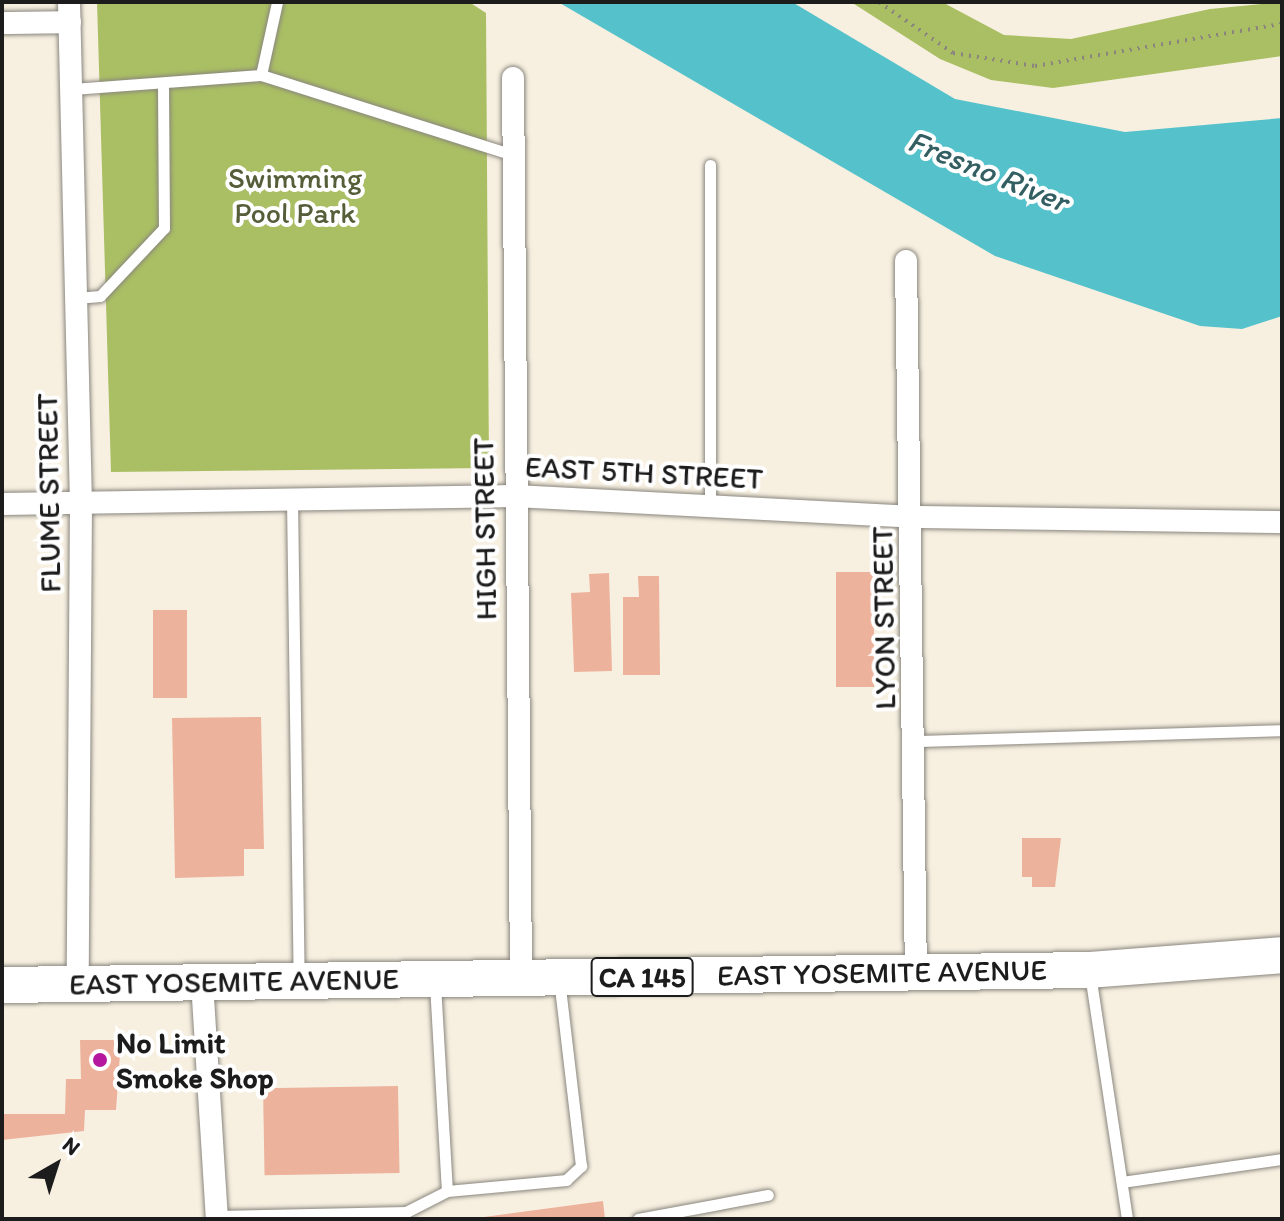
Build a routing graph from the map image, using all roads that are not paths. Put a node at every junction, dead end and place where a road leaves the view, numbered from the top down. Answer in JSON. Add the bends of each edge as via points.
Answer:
{"nodes":[{"id":1,"x":277,"y":2,"type":"edge"},
{"id":2,"x":69,"y":12,"type":"edge"},
{"id":3,"x":2,"y":23,"type":"edge"},
{"id":4,"x":261,"y":75,"type":"junction"},
{"id":5,"x":513,"y":78,"type":"dead end"},
{"id":6,"x":163,"y":84,"type":"junction"},
{"id":7,"x":71,"y":89,"type":"junction"},
{"id":8,"x":513,"y":155,"type":"junction"},
{"id":9,"x":710,"y":165,"type":"dead end"},
{"id":10,"x":906,"y":261,"type":"dead end"},
{"id":11,"x":76,"y":298,"type":"junction"},
{"id":12,"x":515,"y":496,"type":"junction"},
{"id":13,"x":292,"y":499,"type":"junction"},
{"id":14,"x":81,"y":503,"type":"junction"},
{"id":15,"x":2,"y":504,"type":"edge"},
{"id":16,"x":710,"y":506,"type":"junction"},
{"id":17,"x":913,"y":517,"type":"junction"},
{"id":18,"x":1282,"y":522,"type":"edge"},
{"id":19,"x":1282,"y":730,"type":"edge"},
{"id":20,"x":916,"y":741,"type":"junction"},
{"id":21,"x":1282,"y":955,"type":"edge"},
{"id":22,"x":1089,"y":970,"type":"junction"},
{"id":23,"x":916,"y":974,"type":"junction"},
{"id":24,"x":559,"y":978,"type":"junction"},
{"id":25,"x":521,"y":979,"type":"junction"},
{"id":26,"x":299,"y":980,"type":"junction"},
{"id":27,"x":435,"y":980,"type":"junction"},
{"id":28,"x":202,"y":982,"type":"junction"},
{"id":29,"x":78,"y":984,"type":"junction"},
{"id":30,"x":2,"y":985,"type":"edge"},
{"id":31,"x":1282,"y":1159,"type":"edge"},
{"id":32,"x":1122,"y":1182,"type":"junction"},
{"id":33,"x":447,"y":1191,"type":"junction"},
{"id":34,"x":768,"y":1195,"type":"dead end"},
{"id":35,"x":217,"y":1217,"type":"edge"},
{"id":36,"x":638,"y":1219,"type":"edge"},
{"id":37,"x":1127,"y":1219,"type":"edge"}],
"edges":[{"from":1,"to":4,"type":"lane"},
{"from":2,"to":3,"type":"street"},
{"from":2,"to":7,"type":"street","name":"FLUME STREET"},
{"from":4,"to":6,"type":"lane"},
{"from":4,"to":8,"type":"lane"},
{"from":5,"to":8,"type":"street","name":"HIGH STREET"},
{"from":6,"to":7,"type":"lane"},
{"from":6,"to":11,"type":"lane","via":[[164,228],[100,296]]},
{"from":7,"to":11,"type":"street","name":"FLUME STREET"},
{"from":8,"to":12,"type":"street","name":"HIGH STREET"},
{"from":9,"to":16,"type":"lane"},
{"from":10,"to":17,"type":"street","name":"LYON STREET"},
{"from":11,"to":14,"type":"street","name":"FLUME STREET"},
{"from":12,"to":13,"type":"street","name":"EAST 5TH STREET"},
{"from":12,"to":16,"type":"street","name":"EAST 5TH STREET"},
{"from":12,"to":25,"type":"street","name":"HIGH STREET"},
{"from":13,"to":14,"type":"street","name":"EAST 5TH STREET"},
{"from":13,"to":26,"type":"lane"},
{"from":14,"to":15,"type":"street","name":"EAST 5TH STREET"},
{"from":14,"to":29,"type":"street","name":"FLUME STREET"},
{"from":16,"to":17,"type":"street","name":"EAST 5TH STREET"},
{"from":17,"to":18,"type":"street","name":"EAST 5TH STREET"},
{"from":17,"to":20,"type":"street","name":"LYON STREET"},
{"from":19,"to":20,"type":"lane"},
{"from":20,"to":23,"type":"street","name":"LYON STREET"},
{"from":21,"to":22,"type":"main road","name":"EAST YOSEMITE AVENUE","number":"CA 145"},
{"from":22,"to":23,"type":"main road","name":"EAST YOSEMITE AVENUE","number":"CA 145"},
{"from":22,"to":32,"type":"lane"},
{"from":23,"to":24,"type":"main road","name":"EAST YOSEMITE AVENUE","number":"CA 145"},
{"from":24,"to":25,"type":"main road","name":"EAST YOSEMITE AVENUE","number":"CA 145"},
{"from":24,"to":33,"type":"lane","via":[[581,1166],[566,1180]]},
{"from":25,"to":27,"type":"main road","name":"EAST YOSEMITE AVENUE","number":"CA 145"},
{"from":26,"to":27,"type":"main road","name":"EAST YOSEMITE AVENUE","number":"CA 145"},
{"from":26,"to":28,"type":"main road","name":"EAST YOSEMITE AVENUE","number":"CA 145"},
{"from":27,"to":33,"type":"lane"},
{"from":28,"to":29,"type":"main road","name":"EAST YOSEMITE AVENUE","number":"CA 145"},
{"from":28,"to":35,"type":"street"},
{"from":29,"to":30,"type":"main road","name":"EAST YOSEMITE AVENUE","number":"CA 145"},
{"from":31,"to":32,"type":"lane"},
{"from":32,"to":37,"type":"lane"},
{"from":33,"to":35,"type":"lane","via":[[406,1212]]},
{"from":34,"to":36,"type":"lane"}]}
